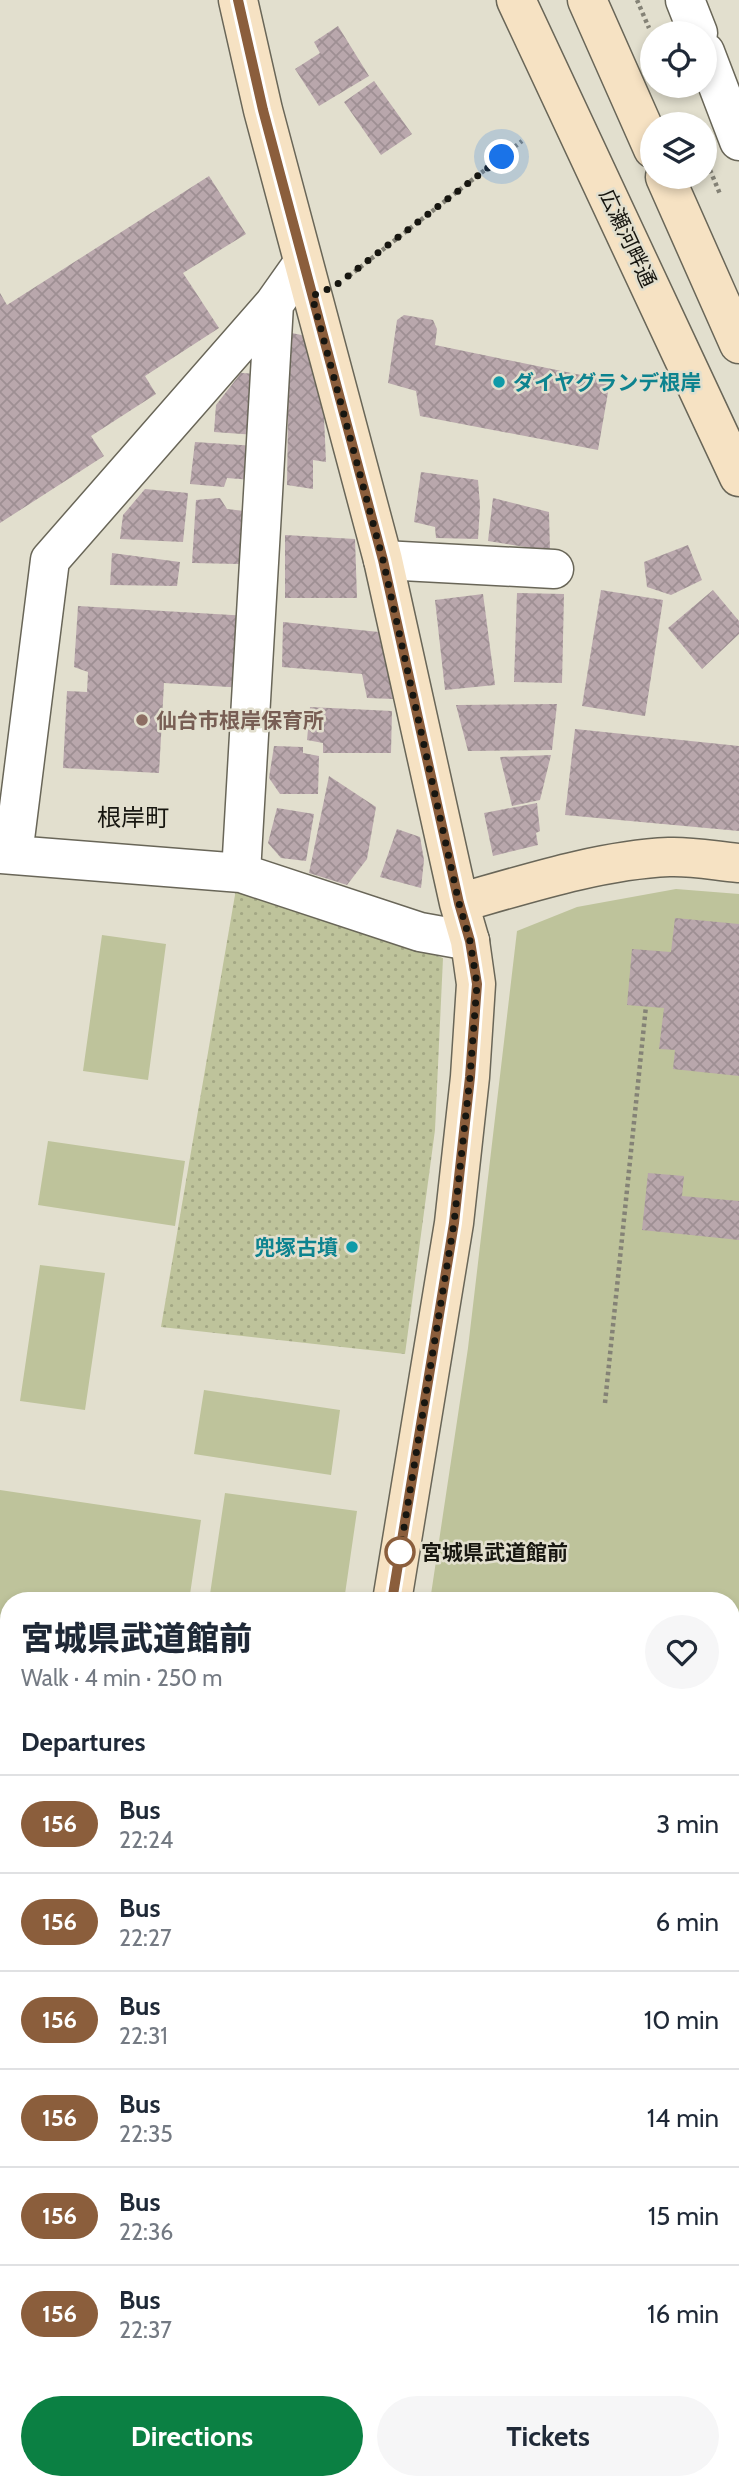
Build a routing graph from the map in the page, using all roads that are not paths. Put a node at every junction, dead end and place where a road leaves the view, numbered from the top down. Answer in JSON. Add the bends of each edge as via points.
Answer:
{"nodes":[{"id":1,"x":238,"y":0,"type":"edge"},
{"id":2,"x":516,"y":0,"type":"edge"},
{"id":3,"x":587,"y":0,"type":"edge"},
{"id":4,"x":685,"y":0,"type":"edge"},
{"id":5,"x":693,"y":21,"type":"edge"},
{"id":6,"x":717,"y":83,"type":"edge"},
{"id":7,"x":640,"y":120,"type":"edge"},
{"id":8,"x":739,"y":141,"type":"edge"},
{"id":9,"x":670,"y":189,"type":"edge"},
{"id":10,"x":307,"y":279,"type":"junction"},
{"id":11,"x":274,"y":304,"type":"junction"},
{"id":12,"x":739,"y":344,"type":"edge"},
{"id":13,"x":739,"y":477,"type":"edge"},
{"id":14,"x":383,"y":560,"type":"junction"},
{"id":15,"x":554,"y":569,"type":"dead end"},
{"id":16,"x":6,"y":855,"type":"edge"},
{"id":17,"x":739,"y":863,"type":"edge"},
{"id":18,"x":241,"y":873,"type":"junction"},
{"id":19,"x":459,"y":903,"type":"junction"},
{"id":20,"x":470,"y":941,"type":"junction"},
{"id":21,"x":393,"y":1592,"type":"edge"}],
"edges":[{"from":1,"to":10,"type":"street"},
{"from":2,"to":13,"type":"street","name":"広瀬河畔通"},
{"from":3,"to":7,"type":"street"},
{"from":4,"to":5,"type":"street"},
{"from":6,"to":8,"type":"street"},
{"from":9,"to":12,"type":"street"},
{"from":10,"to":11,"type":"street"},
{"from":10,"to":14,"type":"street"},
{"from":11,"to":16,"type":"street","via":[[50,560]]},
{"from":11,"to":18,"type":"street"},
{"from":14,"to":15,"type":"street"},
{"from":14,"to":19,"type":"street"},
{"from":16,"to":18,"type":"street"},
{"from":17,"to":19,"type":"street","via":[[670,857],[612,864]]},
{"from":18,"to":20,"type":"street","via":[[420,932]]},
{"from":19,"to":20,"type":"street"},
{"from":20,"to":21,"type":"street","via":[[477,984],[454,1223]]}]}
